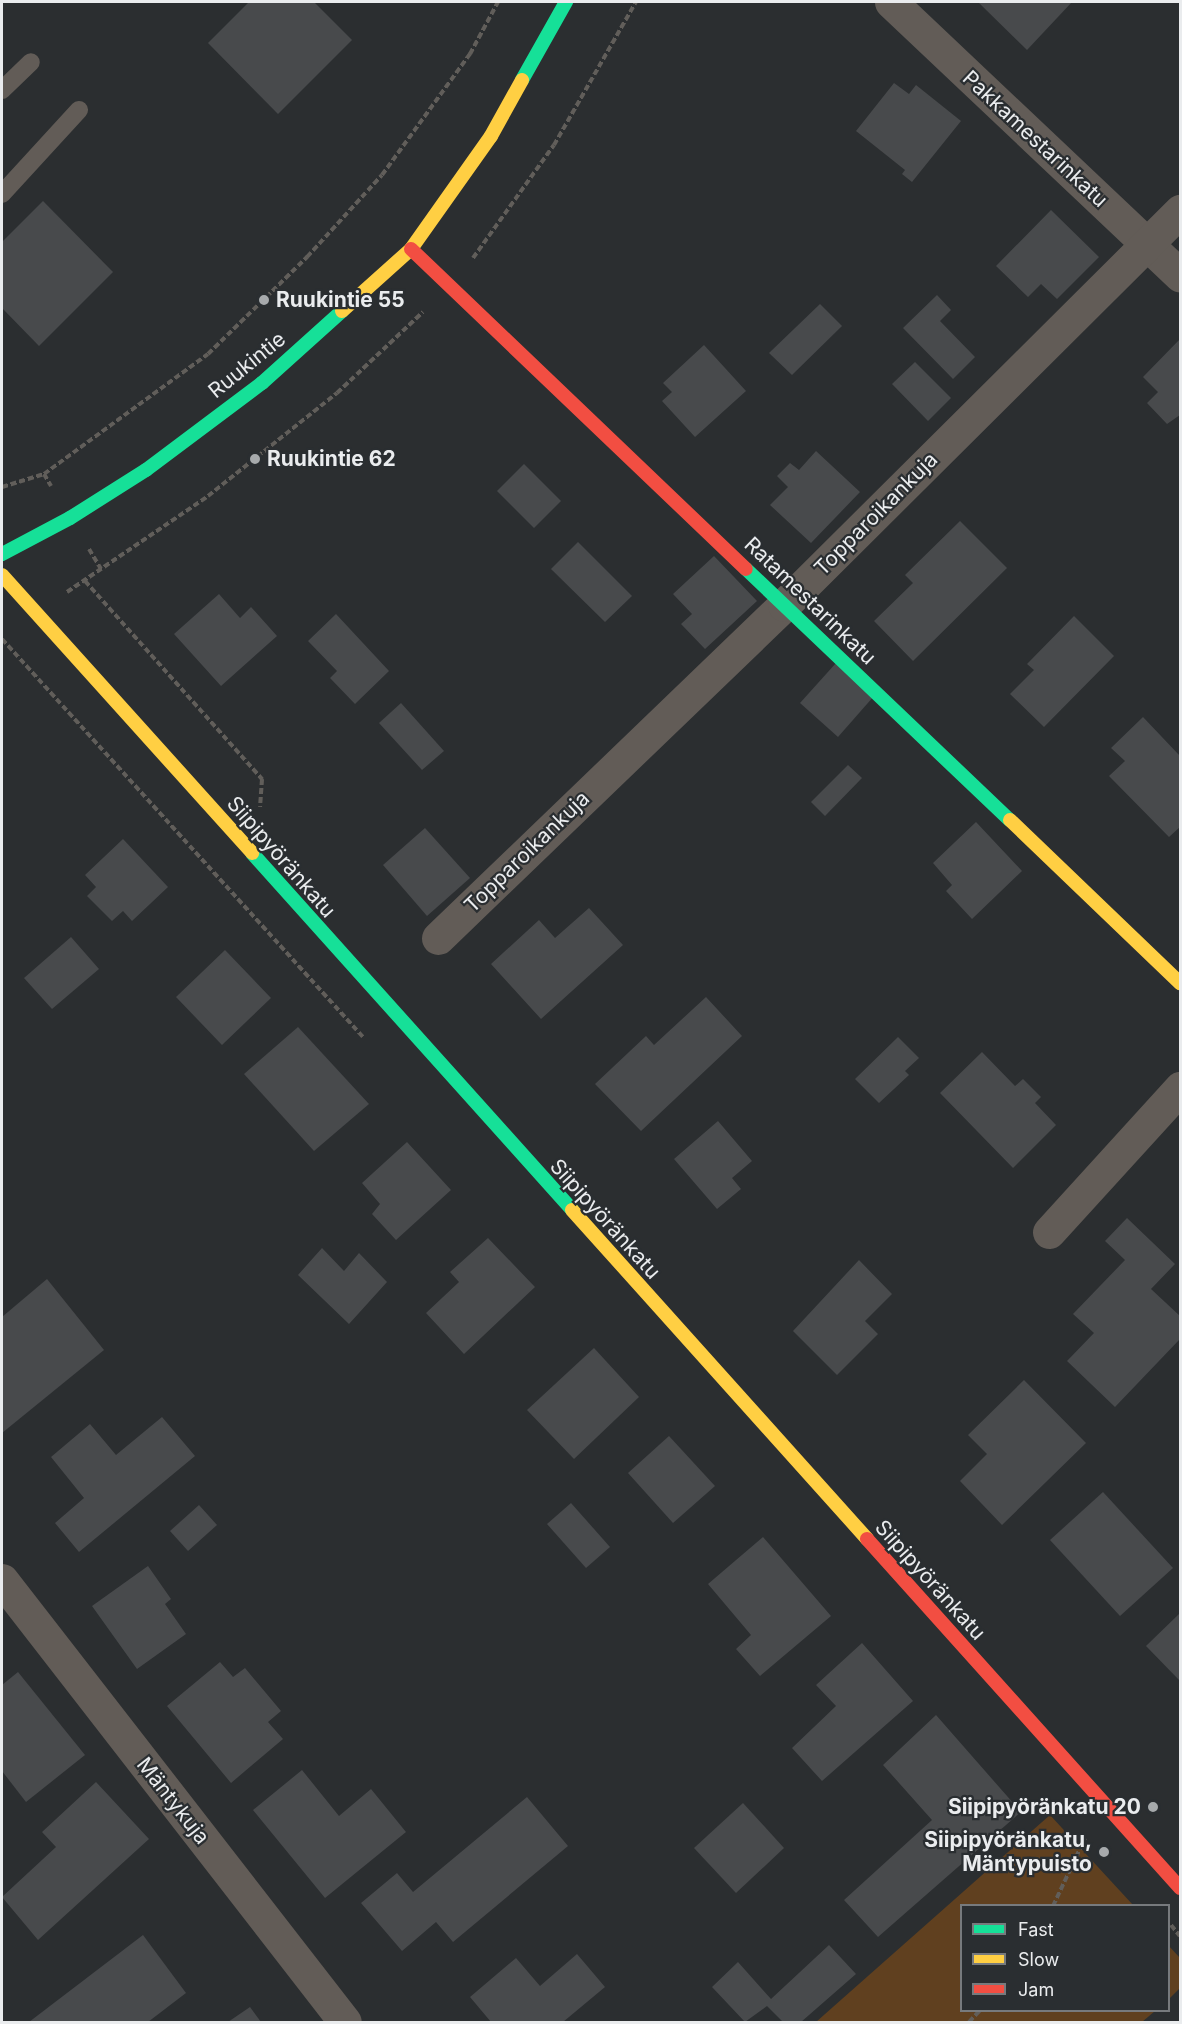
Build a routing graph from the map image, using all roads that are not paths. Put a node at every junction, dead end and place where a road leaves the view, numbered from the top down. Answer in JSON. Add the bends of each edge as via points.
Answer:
{"nodes":[{"id":1,"x":566,"y":2,"type":"edge"},
{"id":2,"x":891,"y":2,"type":"edge"},
{"id":3,"x":31,"y":62,"type":"dead end"},
{"id":4,"x":2,"y":90,"type":"edge"},
{"id":5,"x":79,"y":110,"type":"dead end"},
{"id":6,"x":2,"y":194,"type":"edge"},
{"id":7,"x":1180,"y":211,"type":"edge"},
{"id":8,"x":1147,"y":244,"type":"junction"},
{"id":9,"x":411,"y":249,"type":"junction"},
{"id":10,"x":1180,"y":275,"type":"edge"},
{"id":11,"x":2,"y":554,"type":"edge"},
{"id":12,"x":2,"y":575,"type":"edge"},
{"id":13,"x":784,"y":605,"type":"junction"},
{"id":14,"x":438,"y":938,"type":"dead end"},
{"id":15,"x":1180,"y":983,"type":"edge"},
{"id":16,"x":1180,"y":1088,"type":"edge"},
{"id":17,"x":1049,"y":1232,"type":"dead end"},
{"id":18,"x":2,"y":1580,"type":"edge"},
{"id":19,"x":1180,"y":1888,"type":"edge"},
{"id":20,"x":345,"y":2022,"type":"edge"}],
"edges":[{"from":1,"to":9,"type":"street","name":"Ruukintie","via":[[491,136]]},
{"from":2,"to":8,"type":"street","name":"Pakkamestarinkatu"},
{"from":3,"to":4,"type":"lane"},
{"from":5,"to":6,"type":"lane"},
{"from":7,"to":8,"type":"street","name":"Topparoikankuja"},
{"from":8,"to":10,"type":"street","name":"Pakkamestarinkatu"},
{"from":8,"to":13,"type":"street","name":"Topparoikankuja"},
{"from":9,"to":11,"type":"street","name":"Ruukintie","via":[[262,383],[155,463],[70,518]]},
{"from":9,"to":13,"type":"street","name":"Ratamestarinkatu"},
{"from":12,"to":19,"type":"street","name":"Siipipyöränkatu"},
{"from":13,"to":14,"type":"street","name":"Topparoikankuja"},
{"from":13,"to":15,"type":"street","name":"Ratamestarinkatu"},
{"from":16,"to":17,"type":"street"},
{"from":18,"to":20,"type":"street","name":"Mäntykuja"}]}
